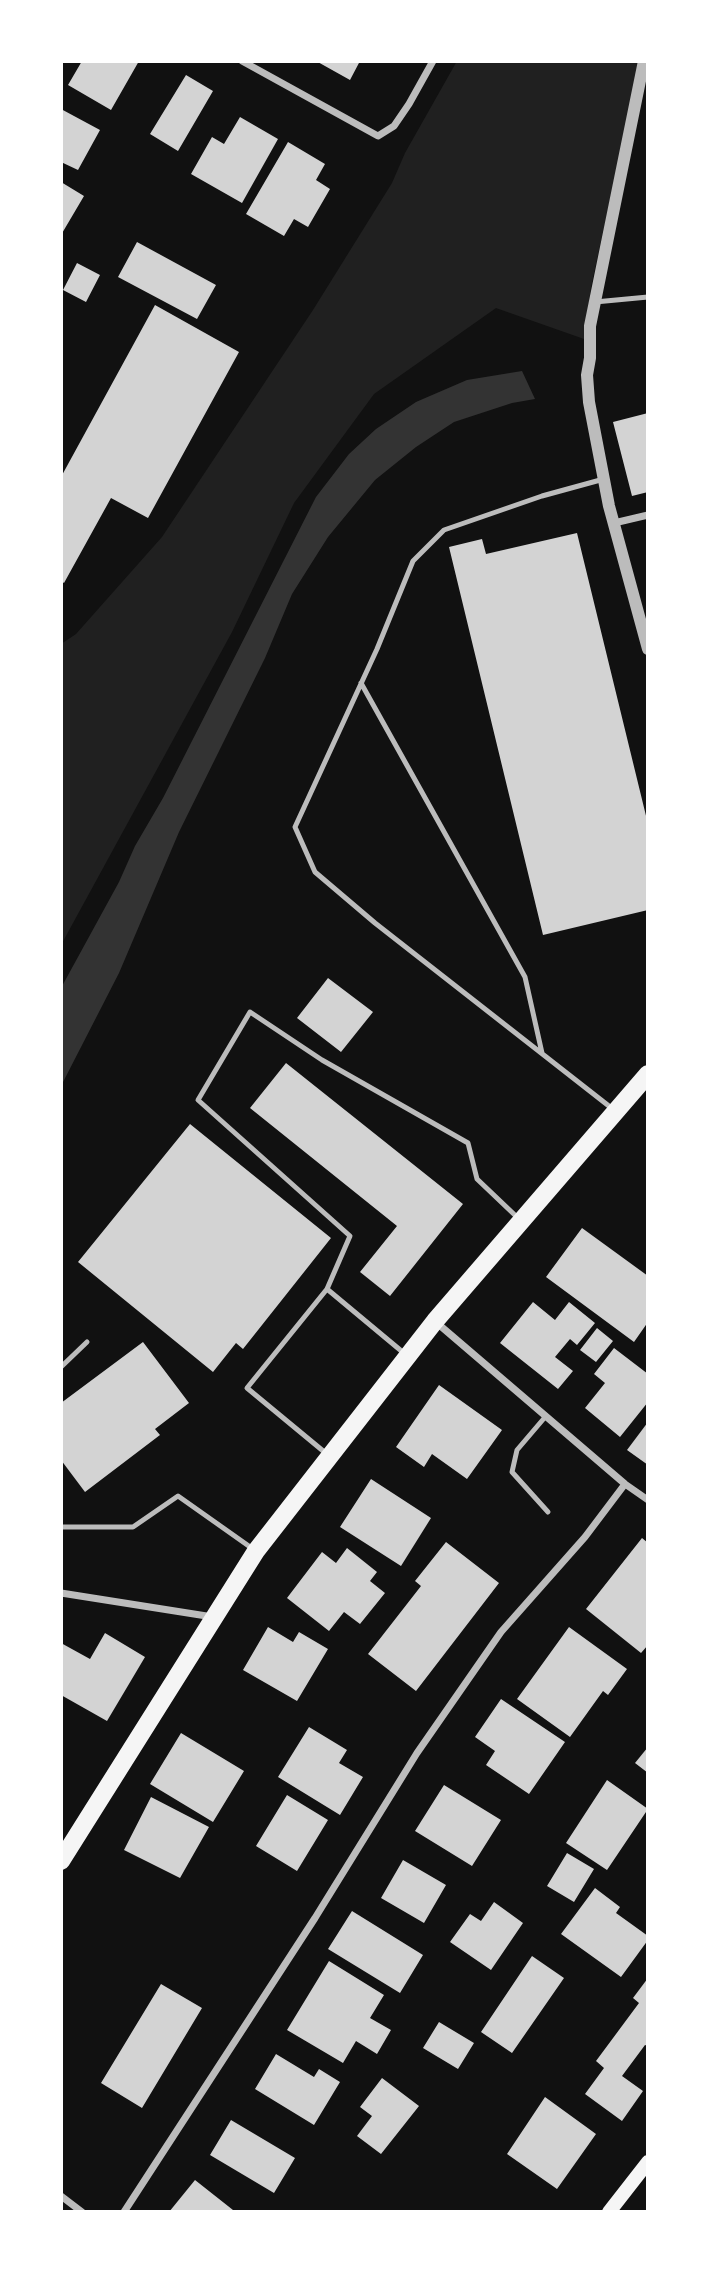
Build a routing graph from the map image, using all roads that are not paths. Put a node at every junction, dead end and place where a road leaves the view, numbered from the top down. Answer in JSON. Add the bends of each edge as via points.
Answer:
{"nodes":[{"id":1,"x":242,"y":61,"type":"edge"},
{"id":2,"x":433,"y":61,"type":"edge"},
{"id":3,"x":644,"y":61,"type":"edge"},
{"id":4,"x":648,"y":297,"type":"edge"},
{"id":5,"x":595,"y":302,"type":"junction"},
{"id":6,"x":604,"y":479,"type":"junction"},
{"id":7,"x":648,"y":516,"type":"edge"},
{"id":8,"x":614,"y":523,"type":"junction"},
{"id":9,"x":648,"y":649,"type":"edge"},
{"id":10,"x":361,"y":683,"type":"junction"},
{"id":11,"x":541,"y":1053,"type":"junction"},
{"id":12,"x":648,"y":1074,"type":"edge"},
{"id":13,"x":615,"y":1111,"type":"junction"},
{"id":14,"x":521,"y":1221,"type":"junction"},
{"id":15,"x":327,"y":1289,"type":"junction"},
{"id":16,"x":435,"y":1321,"type":"junction"},
{"id":17,"x":87,"y":1342,"type":"dead end"},
{"id":18,"x":408,"y":1356,"type":"junction"},
{"id":19,"x":61,"y":1367,"type":"edge"},
{"id":20,"x":546,"y":1416,"type":"junction"},
{"id":21,"x":330,"y":1456,"type":"junction"},
{"id":22,"x":625,"y":1484,"type":"junction"},
{"id":23,"x":648,"y":1500,"type":"edge"},
{"id":24,"x":548,"y":1512,"type":"dead end"},
{"id":25,"x":62,"y":1530,"type":"edge"},
{"id":26,"x":256,"y":1551,"type":"junction"},
{"id":27,"x":61,"y":1593,"type":"edge"},
{"id":28,"x":213,"y":1617,"type":"junction"},
{"id":29,"x":61,"y":1861,"type":"edge"},
{"id":30,"x":648,"y":2162,"type":"edge"},
{"id":31,"x":61,"y":2196,"type":"edge"},
{"id":32,"x":82,"y":2212,"type":"edge"},
{"id":33,"x":124,"y":2212,"type":"edge"},
{"id":34,"x":609,"y":2212,"type":"edge"}],
"edges":[{"from":1,"to":2,"type":"street","via":[[378,136],[394,126]]},
{"from":3,"to":5,"type":"street"},
{"from":4,"to":5,"type":"lane"},
{"from":5,"to":6,"type":"street","via":[[587,375]]},
{"from":6,"to":8,"type":"street"},
{"from":6,"to":10,"type":"lane","via":[[444,530],[413,561]]},
{"from":7,"to":8,"type":"street"},
{"from":8,"to":9,"type":"street"},
{"from":10,"to":11,"type":"lane","via":[[525,977]]},
{"from":10,"to":11,"type":"lane","via":[[295,827],[315,872]]},
{"from":11,"to":13,"type":"lane"},
{"from":12,"to":13,"type":"main road"},
{"from":13,"to":14,"type":"main road"},
{"from":14,"to":15,"type":"lane","via":[[478,1179],[468,1143],[322,1060],[250,1012],[198,1100],[350,1236]]},
{"from":14,"to":16,"type":"main road"},
{"from":15,"to":18,"type":"lane"},
{"from":15,"to":21,"type":"lane","via":[[247,1388]]},
{"from":16,"to":18,"type":"main road"},
{"from":16,"to":20,"type":"street"},
{"from":17,"to":19,"type":"lane"},
{"from":18,"to":21,"type":"main road"},
{"from":20,"to":22,"type":"street"},
{"from":20,"to":24,"type":"lane","via":[[517,1450],[512,1472]]},
{"from":21,"to":26,"type":"main road"},
{"from":22,"to":23,"type":"street"},
{"from":22,"to":33,"type":"street","via":[[501,1633],[425,1742]]},
{"from":25,"to":26,"type":"lane","via":[[133,1527],[178,1496]]},
{"from":26,"to":28,"type":"main road"},
{"from":27,"to":28,"type":"street"},
{"from":28,"to":29,"type":"main road"},
{"from":30,"to":34,"type":"main road"},
{"from":31,"to":32,"type":"street"}]}
